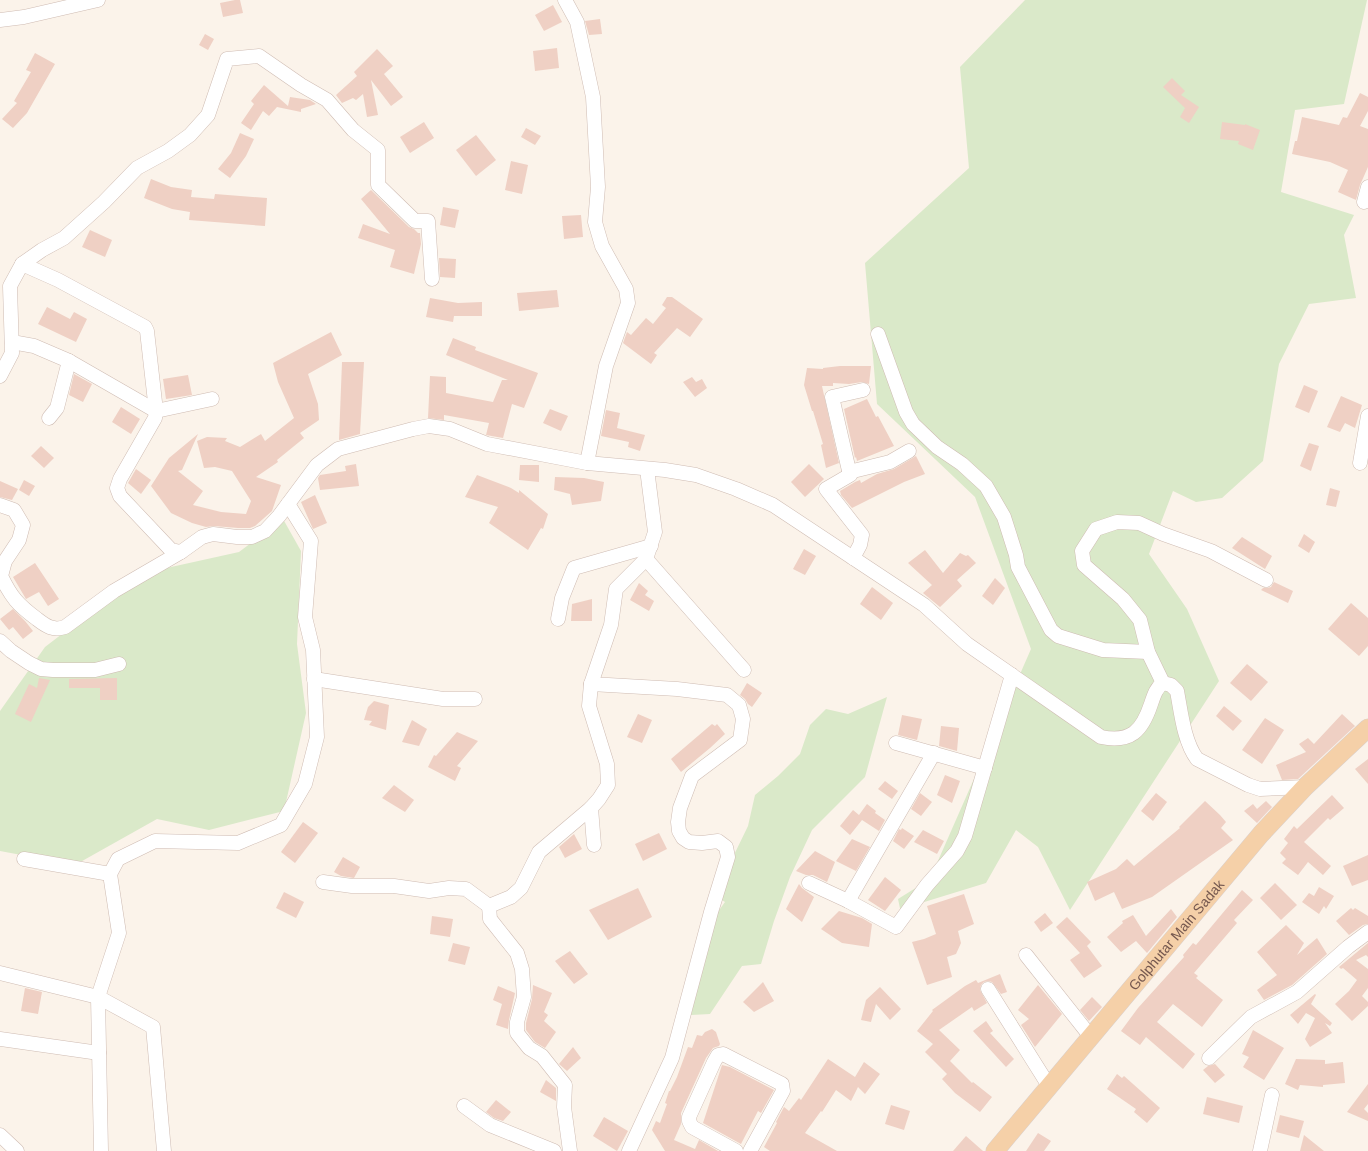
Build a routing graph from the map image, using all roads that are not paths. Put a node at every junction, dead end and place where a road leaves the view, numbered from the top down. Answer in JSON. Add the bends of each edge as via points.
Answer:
{"nodes":[{"id":1,"x":98,"y":0,"type":"edge"},
{"id":2,"x":565,"y":0,"type":"edge"},
{"id":3,"x":0,"y":20,"type":"edge"},
{"id":4,"x":1368,"y":187,"type":"edge"},
{"id":5,"x":1364,"y":202,"type":"dead end"},
{"id":6,"x":22,"y":264,"type":"junction"},
{"id":7,"x":432,"y":279,"type":"dead end"},
{"id":8,"x":878,"y":334,"type":"dead end"},
{"id":9,"x":12,"y":342,"type":"junction"},
{"id":10,"x":69,"y":361,"type":"junction"},
{"id":11,"x":0,"y":376,"type":"edge"},
{"id":12,"x":863,"y":390,"type":"dead end"},
{"id":13,"x":212,"y":399,"type":"dead end"},
{"id":14,"x":156,"y":411,"type":"junction"},
{"id":15,"x":1368,"y":416,"type":"edge"},
{"id":16,"x":49,"y":418,"type":"dead end"},
{"id":17,"x":909,"y":451,"type":"dead end"},
{"id":18,"x":587,"y":463,"type":"junction"},
{"id":19,"x":1360,"y":463,"type":"dead end"},
{"id":20,"x":647,"y":469,"type":"junction"},
{"id":21,"x":849,"y":472,"type":"junction"},
{"id":22,"x":288,"y":504,"type":"junction"},
{"id":23,"x":0,"y":505,"type":"edge"},
{"id":24,"x":651,"y":546,"type":"junction"},
{"id":25,"x":180,"y":552,"type":"junction"},
{"id":26,"x":853,"y":558,"type":"junction"},
{"id":27,"x":646,"y":559,"type":"junction"},
{"id":28,"x":3,"y":562,"type":"edge"},
{"id":29,"x":1266,"y":580,"type":"dead end"},
{"id":30,"x":558,"y":619,"type":"dead end"},
{"id":31,"x":0,"y":641,"type":"edge"},
{"id":32,"x":1148,"y":652,"type":"junction"},
{"id":33,"x":119,"y":664,"type":"dead end"},
{"id":34,"x":744,"y":670,"type":"dead end"},
{"id":35,"x":1012,"y":675,"type":"junction"},
{"id":36,"x":314,"y":679,"type":"junction"},
{"id":37,"x":1163,"y":683,"type":"junction"},
{"id":38,"x":591,"y":684,"type":"junction"},
{"id":39,"x":475,"y":699,"type":"dead end"},
{"id":40,"x":1368,"y":728,"type":"edge"},
{"id":41,"x":896,"y":743,"type":"dead end"},
{"id":42,"x":934,"y":754,"type":"junction"},
{"id":43,"x":985,"y":768,"type":"junction"},
{"id":44,"x":1305,"y":787,"type":"junction"},
{"id":45,"x":591,"y":808,"type":"junction"},
{"id":46,"x":594,"y":845,"type":"dead end"},
{"id":47,"x":24,"y":859,"type":"dead end"},
{"id":48,"x":110,"y":874,"type":"junction"},
{"id":49,"x":323,"y":882,"type":"dead end"},
{"id":50,"x":809,"y":883,"type":"dead end"},
{"id":51,"x":848,"y":901,"type":"junction"},
{"id":52,"x":489,"y":906,"type":"junction"},
{"id":53,"x":1368,"y":932,"type":"edge"},
{"id":54,"x":1026,"y":955,"type":"dead end"},
{"id":55,"x":0,"y":973,"type":"edge"},
{"id":56,"x":988,"y":988,"type":"dead end"},
{"id":57,"x":98,"y":997,"type":"junction"},
{"id":58,"x":1091,"y":1036,"type":"junction"},
{"id":59,"x":0,"y":1039,"type":"edge"},
{"id":60,"x":99,"y":1053,"type":"junction"},
{"id":61,"x":1209,"y":1058,"type":"dead end"},
{"id":62,"x":1049,"y":1086,"type":"junction"},
{"id":63,"x":1272,"y":1095,"type":"dead end"},
{"id":64,"x":464,"y":1106,"type":"dead end"},
{"id":65,"x":0,"y":1135,"type":"edge"},
{"id":66,"x":17,"y":1151,"type":"edge"},
{"id":67,"x":100,"y":1151,"type":"edge"},
{"id":68,"x":164,"y":1151,"type":"edge"},
{"id":69,"x":554,"y":1151,"type":"edge"},
{"id":70,"x":570,"y":1151,"type":"edge"},
{"id":71,"x":629,"y":1151,"type":"edge"},
{"id":72,"x":736,"y":1151,"type":"edge"},
{"id":73,"x":750,"y":1151,"type":"edge"},
{"id":74,"x":995,"y":1151,"type":"edge"},
{"id":75,"x":1260,"y":1151,"type":"edge"}],
"edges":[{"from":1,"to":3,"type":"street"},
{"from":2,"to":18,"type":"street","via":[[577,22],[593,97],[598,187],[594,222],[602,246],[626,289],[628,303],[606,366]]},
{"from":4,"to":5,"type":"street"},
{"from":6,"to":7,"type":"street","via":[[64,238],[137,168],[190,135],[208,114],[227,59],[259,56],[327,100],[354,130],[378,150],[378,185],[415,220],[428,221]]},
{"from":6,"to":9,"type":"street","via":[[10,286]]},
{"from":6,"to":14,"type":"street","via":[[58,280],[145,327]]},
{"from":8,"to":32,"type":"street","via":[[906,412],[913,424],[986,486],[1004,516],[1018,567],[1051,630],[1058,636],[1103,650]]},
{"from":9,"to":10,"type":"street","via":[[34,346]]},
{"from":9,"to":11,"type":"street","via":[[12,353]]},
{"from":10,"to":14,"type":"street"},
{"from":10,"to":16,"type":"street","via":[[57,408]]},
{"from":12,"to":21,"type":"street","via":[[832,397]]},
{"from":13,"to":14,"type":"street"},
{"from":14,"to":25,"type":"street","via":[[155,418],[117,488],[120,496],[171,550]]},
{"from":15,"to":19,"type":"street"},
{"from":17,"to":21,"type":"street","via":[[890,462]]},
{"from":18,"to":20,"type":"street"},
{"from":18,"to":22,"type":"street","via":[[487,444],[450,429],[429,426],[338,449],[317,465]]},
{"from":20,"to":24,"type":"street","via":[[655,532]]},
{"from":20,"to":26,"type":"street","via":[[696,475],[736,488],[773,505]]},
{"from":21,"to":26,"type":"street","via":[[850,475],[826,489],[862,535]]},
{"from":22,"to":25,"type":"street","via":[[265,531],[252,537],[213,534],[202,537]]},
{"from":22,"to":36,"type":"street","via":[[311,541],[305,617],[313,650]]},
{"from":23,"to":28,"type":"street","via":[[14,510],[23,525],[20,540]]},
{"from":24,"to":27,"type":"street"},
{"from":24,"to":30,"type":"street","via":[[574,568],[562,598]]},
{"from":25,"to":28,"type":"street","via":[[114,591],[59,629],[47,627],[21,607],[1,576]]},
{"from":26,"to":35,"type":"street","via":[[924,605],[967,644]]},
{"from":27,"to":34,"type":"street"},
{"from":27,"to":38,"type":"street","via":[[616,589],[611,626]]},
{"from":29,"to":32,"type":"street","via":[[1211,551],[1139,523],[1118,522],[1096,529],[1082,551],[1084,565],[1123,599],[1140,620]]},
{"from":31,"to":33,"type":"street","via":[[29,663],[41,668],[95,670]]},
{"from":32,"to":37,"type":"street"},
{"from":35,"to":37,"type":"street","via":[[1101,736],[1111,739],[1132,735],[1140,729],[1147,718],[1158,687]]},
{"from":35,"to":43,"type":"street"},
{"from":36,"to":39,"type":"street","via":[[443,699]]},
{"from":36,"to":48,"type":"street","via":[[317,737],[305,784],[281,826],[238,843],[155,841],[118,859]]},
{"from":37,"to":44,"type":"street","via":[[1171,685],[1177,691],[1188,744],[1197,759],[1260,789]]},
{"from":38,"to":45,"type":"street","via":[[589,706],[607,764],[608,785]]},
{"from":38,"to":71,"type":"street","via":[[677,689],[726,695],[738,705],[743,719],[740,740],[692,776],[680,808],[678,822],[682,838],[689,842],[718,841],[726,847],[728,857],[672,1058]]},
{"from":40,"to":44,"type":"main road","name":"Golphutar Main Sadak"},
{"from":41,"to":42,"type":"street"},
{"from":42,"to":43,"type":"street"},
{"from":42,"to":51,"type":"street"},
{"from":43,"to":51,"type":"street","via":[[966,836],[957,851],[896,927]]},
{"from":44,"to":58,"type":"main road","name":"Golphutar Main Sadak","via":[[1260,834]]},
{"from":45,"to":46,"type":"street"},
{"from":45,"to":52,"type":"street","via":[[539,852],[521,888],[511,897]]},
{"from":47,"to":48,"type":"street"},
{"from":48,"to":57,"type":"street","via":[[119,933]]},
{"from":49,"to":52,"type":"street","via":[[352,886],[394,886],[429,891],[466,889]]},
{"from":50,"to":51,"type":"street"},
{"from":52,"to":70,"type":"street","via":[[490,919],[517,953],[522,969],[524,996],[517,1022],[517,1033],[529,1048],[542,1056],[565,1085],[564,1107]]},
{"from":53,"to":61,"type":"street","via":[[1296,992],[1251,1017]]},
{"from":54,"to":58,"type":"street"},
{"from":55,"to":57,"type":"street"},
{"from":56,"to":62,"type":"street"},
{"from":57,"to":60,"type":"street"},
{"from":57,"to":68,"type":"street","via":[[153,1027]]},
{"from":58,"to":62,"type":"main road","name":"Golphutar Main Sadak"},
{"from":59,"to":60,"type":"street"},
{"from":60,"to":67,"type":"street"},
{"from":62,"to":74,"type":"main road","name":"Golphutar Main Sadak"},
{"from":63,"to":75,"type":"street"},
{"from":64,"to":69,"type":"street","via":[[490,1125]]},
{"from":65,"to":66,"type":"street"},
{"from":72,"to":73,"type":"street","via":[[692,1127],[689,1121],[714,1062],[718,1055],[723,1054],[782,1084],[783,1092]]}]}
